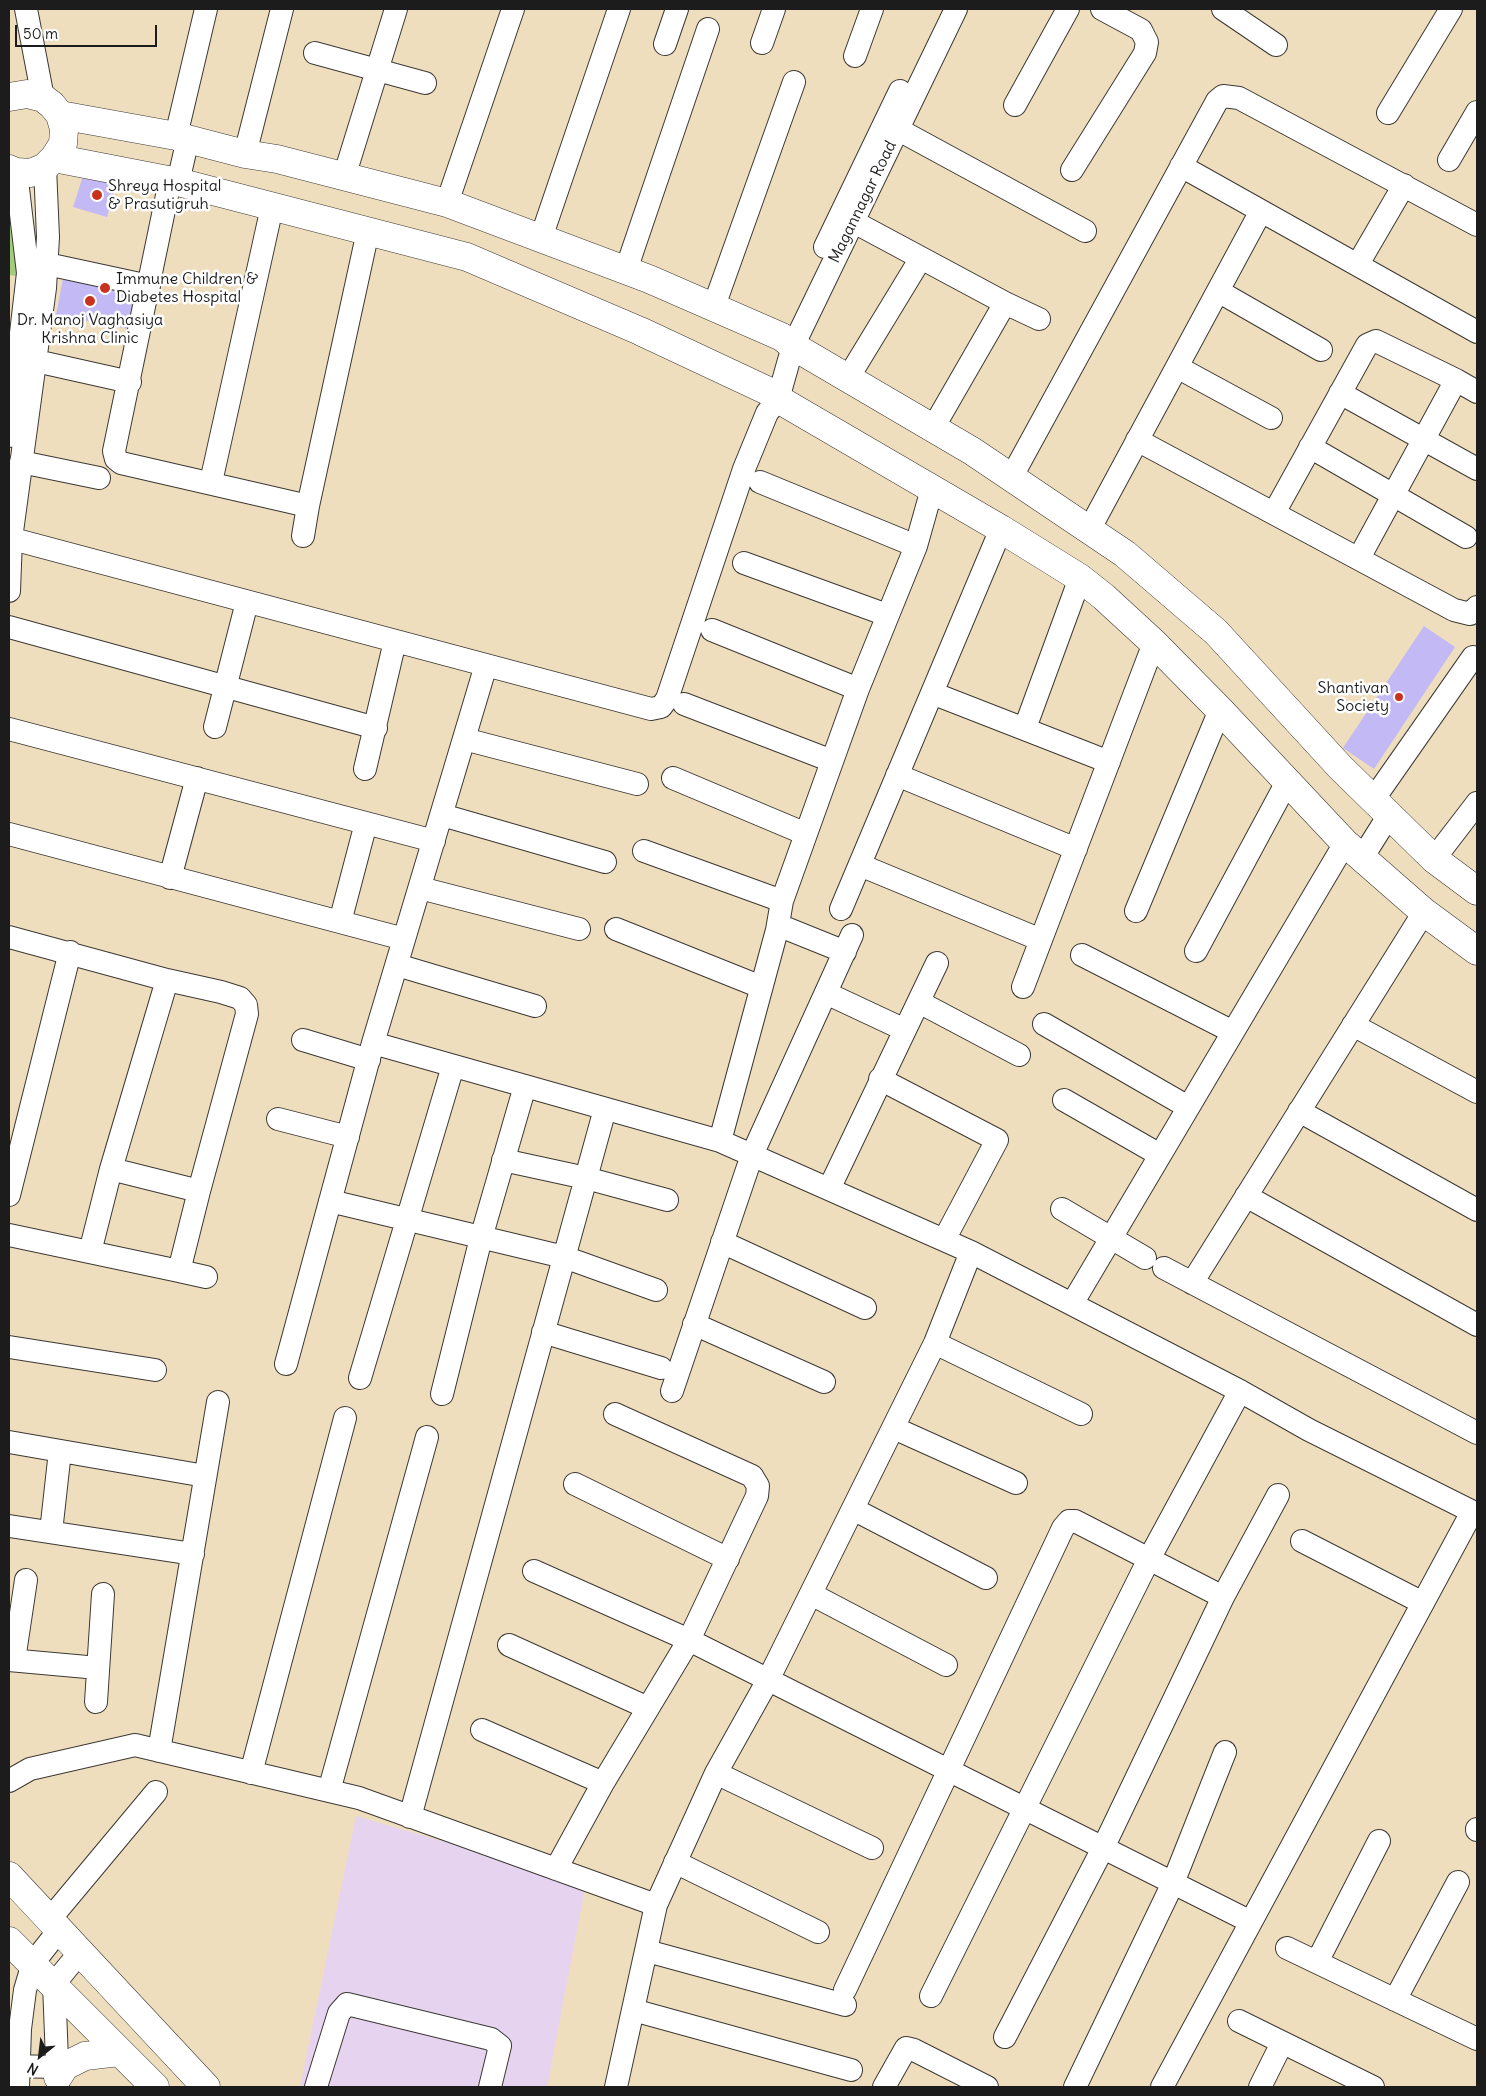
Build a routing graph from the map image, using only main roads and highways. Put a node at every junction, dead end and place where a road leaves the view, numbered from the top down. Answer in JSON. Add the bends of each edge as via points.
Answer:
{"nodes":[{"id":1,"x":9,"y":93,"type":"edge"},
{"id":2,"x":51,"y":107,"type":"junction"},
{"id":3,"x":50,"y":163,"type":"junction"},
{"id":4,"x":13,"y":171,"type":"edge"},
{"id":5,"x":1477,"y":891,"type":"edge"},
{"id":6,"x":1477,"y":951,"type":"edge"},
{"id":7,"x":9,"y":1876,"type":"edge"},
{"id":8,"x":9,"y":1941,"type":"edge"},
{"id":9,"x":119,"y":2052,"type":"junction"},
{"id":10,"x":58,"y":2077,"type":"edge"},
{"id":11,"x":155,"y":2087,"type":"edge"},
{"id":12,"x":206,"y":2087,"type":"edge"}],
"edges":[{"from":1,"to":2,"type":"main road","via":[[27,94]]},
{"from":2,"to":3,"type":"main road","via":[[64,129],[63,144]]},
{"from":2,"to":5,"type":"main road","via":[[277,159],[447,203],[626,270],[714,306],[787,341],[933,428],[1125,554],[1216,632],[1340,767],[1434,859]]},
{"from":3,"to":4,"type":"main road","via":[[31,173]]},
{"from":3,"to":6,"type":"main road","via":[[174,182],[467,257],[640,330],[932,489],[1080,578],[1104,597],[1154,643],[1354,850],[1424,912]]},
{"from":7,"to":12,"type":"main road"},
{"from":8,"to":9,"type":"main road"},
{"from":9,"to":10,"type":"main road","via":[[85,2056],[65,2066]]},
{"from":9,"to":11,"type":"main road"}]}
